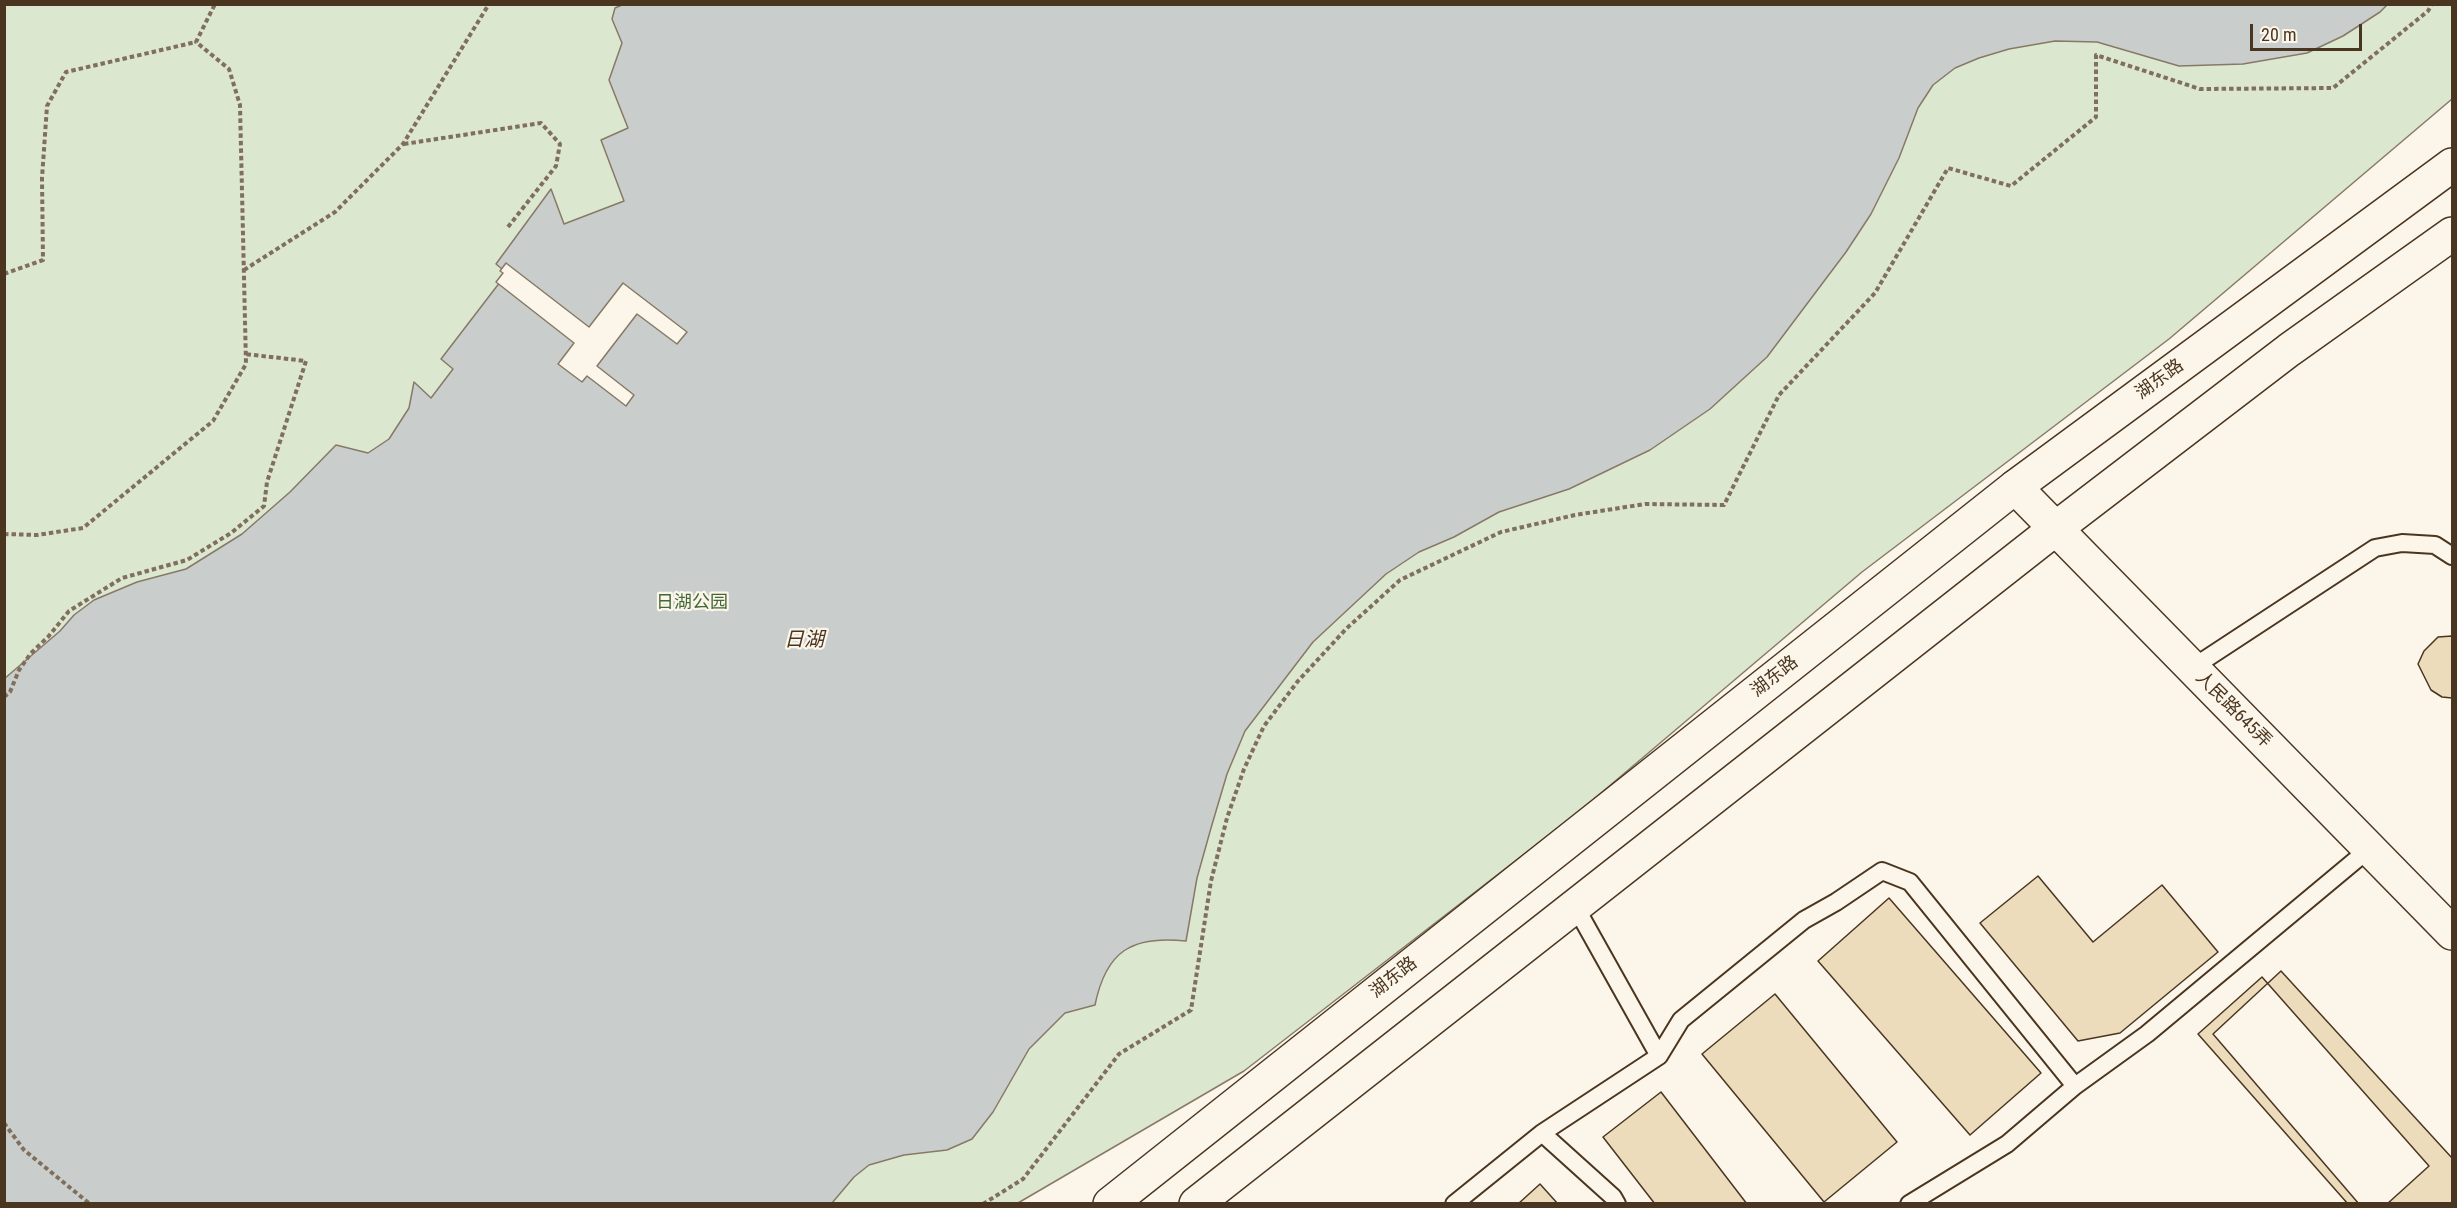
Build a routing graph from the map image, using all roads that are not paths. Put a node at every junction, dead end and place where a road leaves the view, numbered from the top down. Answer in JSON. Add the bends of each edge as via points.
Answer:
{"nodes":[{"id":1,"x":2452,"y":165,"type":"edge"},
{"id":2,"x":2452,"y":234,"type":"edge"},
{"id":3,"x":2015,"y":487,"type":"junction"},
{"id":4,"x":2055,"y":529,"type":"junction"},
{"id":5,"x":2452,"y":556,"type":"edge"},
{"id":6,"x":2192,"y":668,"type":"junction"},
{"id":7,"x":2369,"y":849,"type":"junction"},
{"id":8,"x":1575,"y":906,"type":"junction"},
{"id":9,"x":2452,"y":933,"type":"edge"},
{"id":10,"x":1659,"y":1056,"type":"junction"},
{"id":11,"x":2075,"y":1086,"type":"junction"},
{"id":12,"x":1542,"y":1133,"type":"junction"},
{"id":13,"x":1110,"y":1203,"type":"edge"},
{"id":14,"x":1196,"y":1203,"type":"edge"},
{"id":15,"x":1454,"y":1203,"type":"edge"},
{"id":16,"x":1617,"y":1203,"type":"edge"},
{"id":17,"x":1909,"y":1203,"type":"edge"}],
"edges":[{"from":1,"to":3,"type":"main road","name":"湖东路"},
{"from":2,"to":4,"type":"main road","via":[[2289,350]]},
{"from":3,"to":4,"type":"main road","name":"人民路645弄"},
{"from":3,"to":13,"type":"main road","name":"湖东路"},
{"from":4,"to":6,"type":"main road","name":"人民路645弄"},
{"from":4,"to":8,"type":"main road"},
{"from":5,"to":6,"type":"lane","via":[[2435,545],[2402,543],[2375,548]]},
{"from":6,"to":7,"type":"main road","name":"人民路645弄"},
{"from":7,"to":9,"type":"main road","name":"人民路645弄"},
{"from":7,"to":11,"type":"lane","via":[[2147,1034]]},
{"from":8,"to":10,"type":"lane"},
{"from":8,"to":14,"type":"main road"},
{"from":10,"to":11,"type":"lane","via":[[1681,1020],[1804,920],[1882,871],[1910,882]]},
{"from":10,"to":12,"type":"lane"},
{"from":11,"to":17,"type":"lane","via":[[2007,1144]]},
{"from":12,"to":15,"type":"lane"},
{"from":12,"to":16,"type":"lane"}]}
